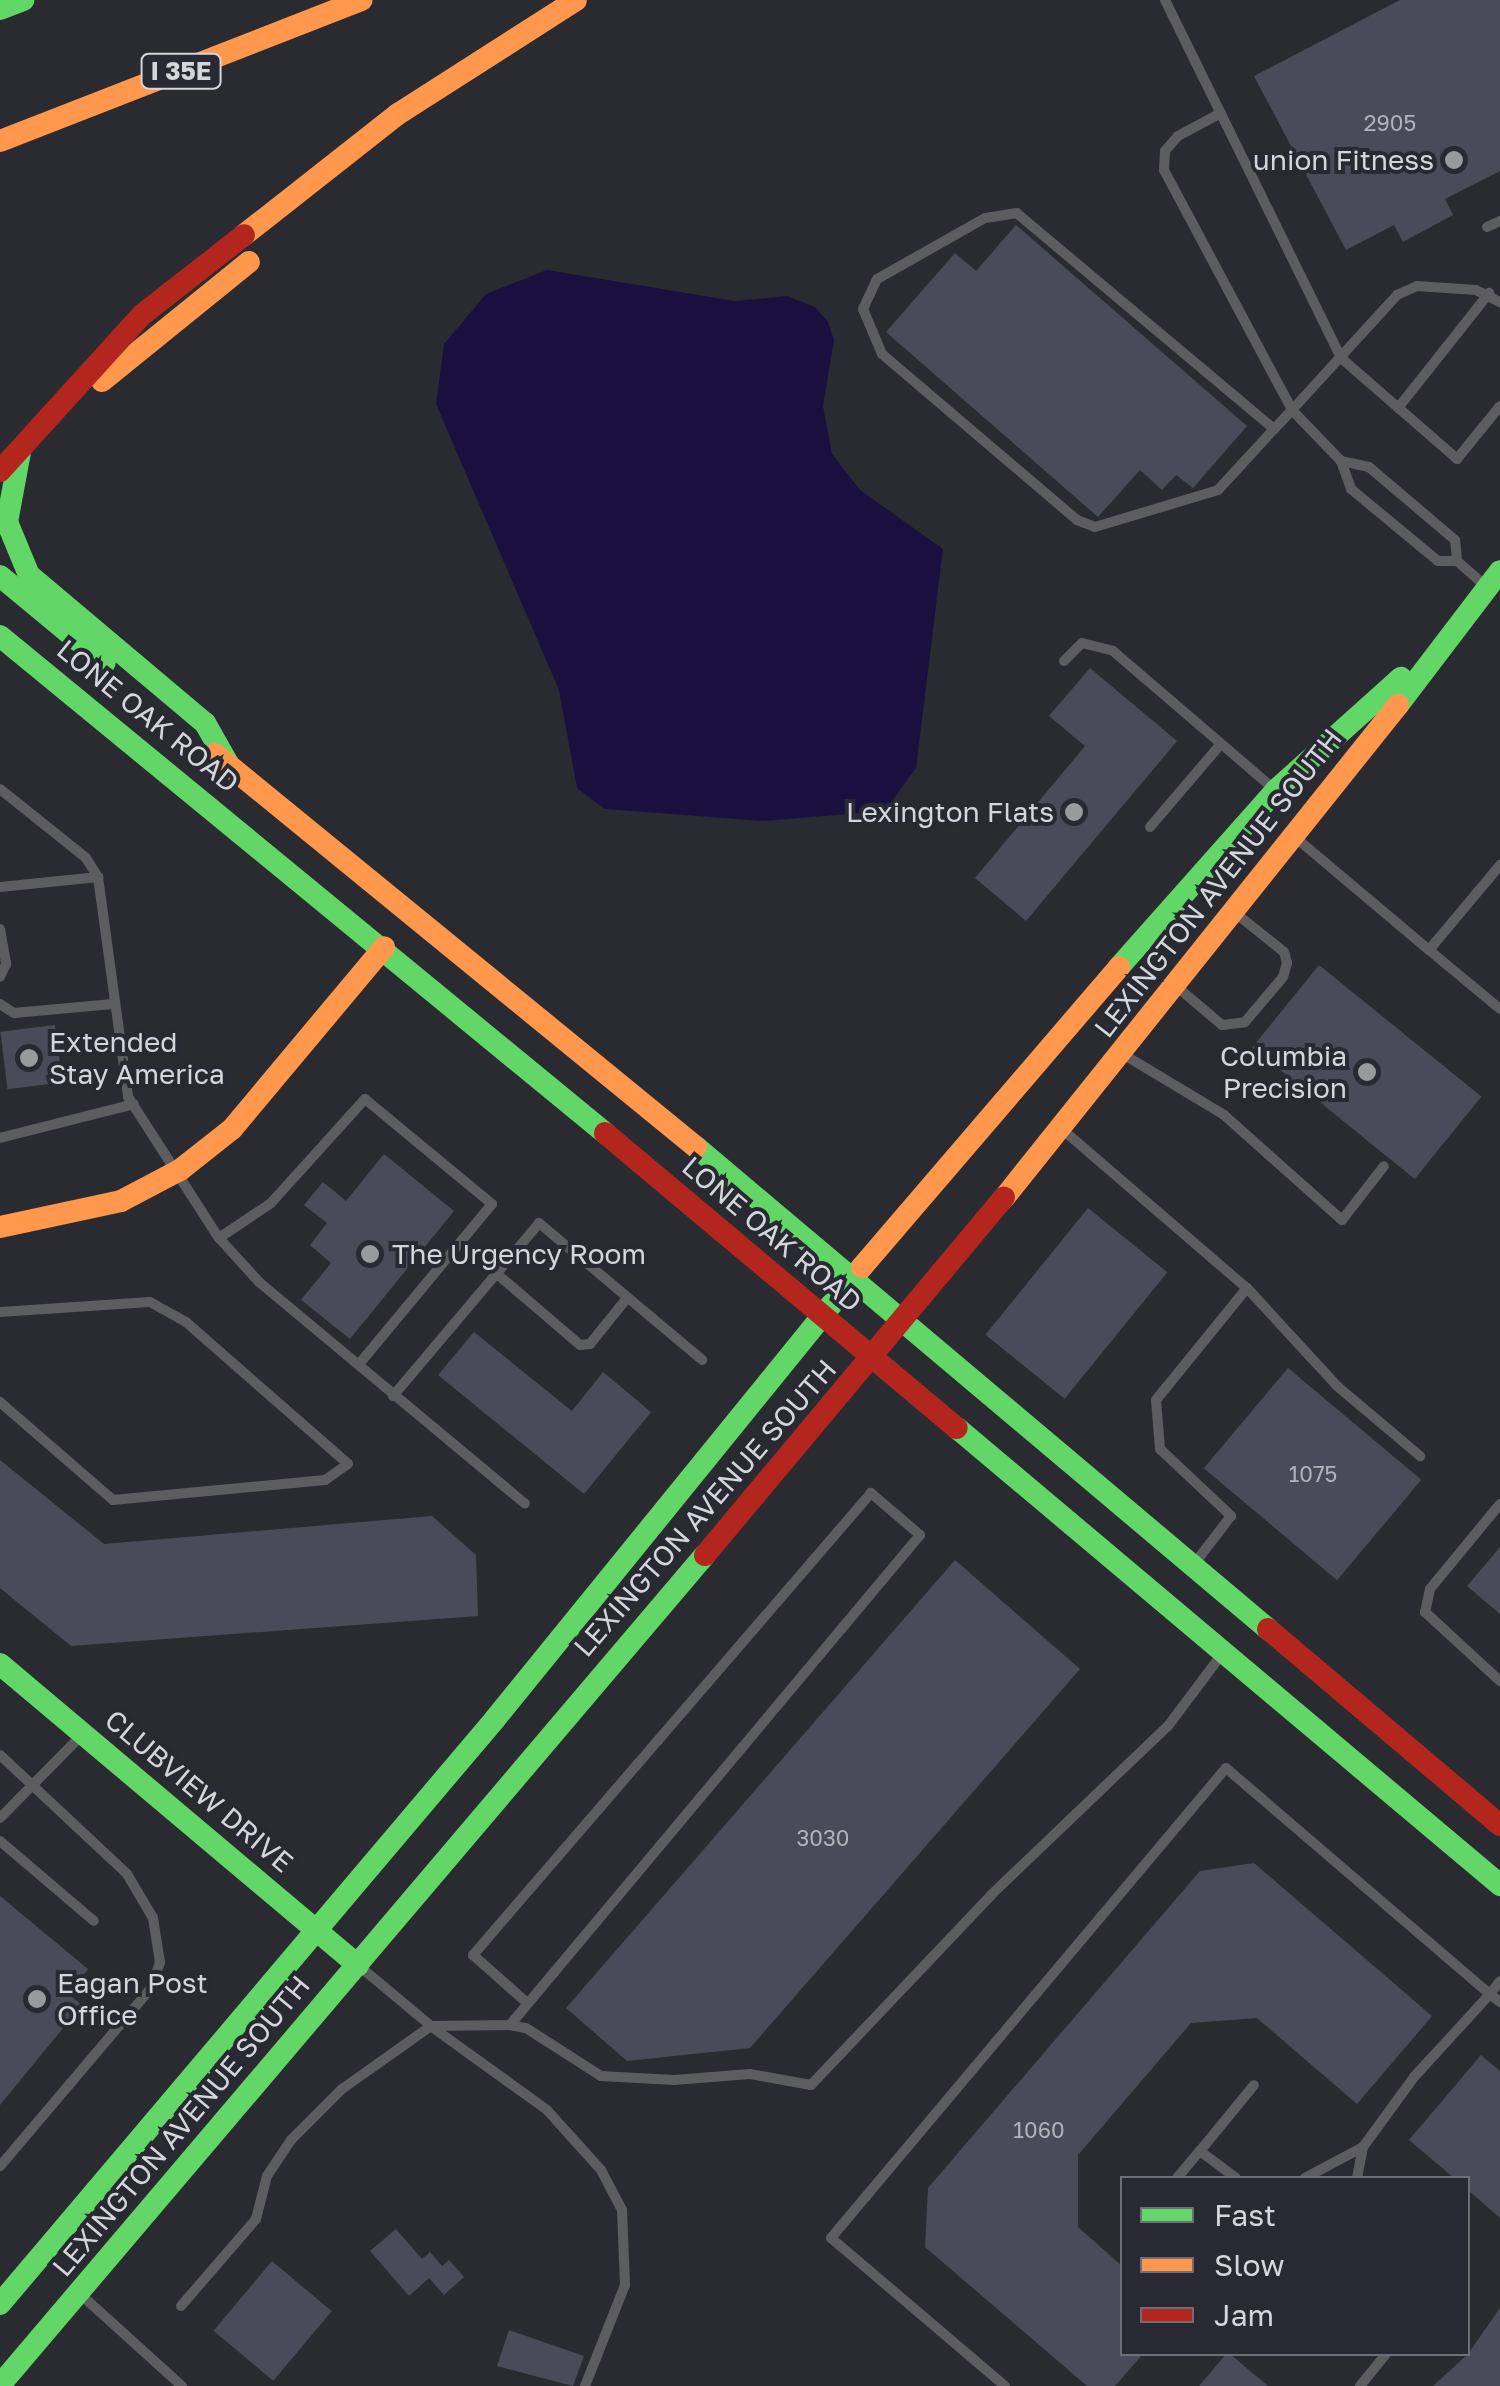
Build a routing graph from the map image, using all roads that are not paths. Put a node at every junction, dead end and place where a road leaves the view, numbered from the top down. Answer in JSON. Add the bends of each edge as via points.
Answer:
{"nodes":[{"id":1,"x":23,"y":0,"type":"edge"},
{"id":2,"x":362,"y":0,"type":"edge"},
{"id":3,"x":576,"y":0,"type":"edge"},
{"id":4,"x":599,"y":0,"type":"edge"},
{"id":5,"x":1165,"y":0,"type":"edge"},
{"id":6,"x":0,"y":9,"type":"edge"},
{"id":7,"x":1222,"y":113,"type":"junction"},
{"id":8,"x":0,"y":141,"type":"edge"},
{"id":9,"x":1500,"y":220,"type":"edge"},
{"id":10,"x":1487,"y":227,"type":"dead end"},
{"id":11,"x":1489,"y":293,"type":"junction"},
{"id":12,"x":1500,"y":302,"type":"edge"},
{"id":13,"x":1341,"y":358,"type":"junction"},
{"id":14,"x":1500,"y":406,"type":"edge"},
{"id":15,"x":1398,"y":408,"type":"junction"},
{"id":16,"x":1292,"y":410,"type":"junction"},
{"id":17,"x":1274,"y":428,"type":"junction"},
{"id":18,"x":36,"y":432,"type":"junction"},
{"id":19,"x":20,"y":452,"type":"junction"},
{"id":20,"x":1341,"y":462,"type":"junction"},
{"id":21,"x":0,"y":471,"type":"edge"},
{"id":22,"x":1457,"y":561,"type":"junction"},
{"id":23,"x":0,"y":576,"type":"edge"},
{"id":24,"x":1494,"y":578,"type":"edge"},
{"id":25,"x":0,"y":636,"type":"edge"},
{"id":26,"x":1432,"y":651,"type":"junction"},
{"id":27,"x":1064,"y":662,"type":"dead end"},
{"id":28,"x":1221,"y":744,"type":"junction"},
{"id":29,"x":230,"y":766,"type":"junction"},
{"id":30,"x":0,"y":789,"type":"edge"},
{"id":31,"x":1276,"y":790,"type":"junction"},
{"id":32,"x":1150,"y":828,"type":"dead end"},
{"id":33,"x":1295,"y":838,"type":"junction"},
{"id":34,"x":1500,"y":865,"type":"edge"},
{"id":35,"x":98,"y":878,"type":"junction"},
{"id":36,"x":0,"y":887,"type":"edge"},
{"id":37,"x":1234,"y":911,"type":"junction"},
{"id":38,"x":0,"y":929,"type":"edge"},
{"id":39,"x":384,"y":948,"type":"junction"},
{"id":40,"x":1429,"y":950,"type":"junction"},
{"id":41,"x":0,"y":976,"type":"edge"},
{"id":42,"x":1176,"y":985,"type":"junction"},
{"id":43,"x":0,"y":1004,"type":"edge"},
{"id":44,"x":113,"y":1004,"type":"junction"},
{"id":45,"x":1500,"y":1009,"type":"edge"},
{"id":46,"x":1120,"y":1053,"type":"junction"},
{"id":47,"x":134,"y":1104,"type":"junction"},
{"id":48,"x":1062,"y":1129,"type":"junction"},
{"id":49,"x":0,"y":1138,"type":"edge"},
{"id":50,"x":1384,"y":1166,"type":"dead end"},
{"id":51,"x":174,"y":1174,"type":"junction"},
{"id":52,"x":0,"y":1227,"type":"edge"},
{"id":53,"x":218,"y":1238,"type":"junction"},
{"id":54,"x":496,"y":1274,"type":"junction"},
{"id":55,"x":852,"y":1279,"type":"junction"},
{"id":56,"x":1247,"y":1288,"type":"junction"},
{"id":57,"x":627,"y":1298,"type":"junction"},
{"id":58,"x":0,"y":1312,"type":"edge"},
{"id":59,"x":822,"y":1315,"type":"junction"},
{"id":60,"x":903,"y":1322,"type":"junction"},
{"id":61,"x":873,"y":1358,"type":"junction"},
{"id":62,"x":702,"y":1360,"type":"dead end"},
{"id":63,"x":359,"y":1364,"type":"junction"},
{"id":64,"x":392,"y":1396,"type":"junction"},
{"id":65,"x":0,"y":1402,"type":"edge"},
{"id":66,"x":1420,"y":1456,"type":"dead end"},
{"id":67,"x":524,"y":1504,"type":"dead end"},
{"id":68,"x":1500,"y":1504,"type":"edge"},
{"id":69,"x":1192,"y":1566,"type":"junction"},
{"id":70,"x":1223,"y":1653,"type":"junction"},
{"id":71,"x":0,"y":1664,"type":"edge"},
{"id":72,"x":1500,"y":1681,"type":"edge"},
{"id":73,"x":84,"y":1732,"type":"junction"},
{"id":74,"x":0,"y":1756,"type":"edge"},
{"id":75,"x":34,"y":1783,"type":"junction"},
{"id":76,"x":0,"y":1818,"type":"edge"},
{"id":77,"x":1500,"y":1825,"type":"edge"},
{"id":78,"x":0,"y":1841,"type":"edge"},
{"id":79,"x":1500,"y":1885,"type":"edge"},
{"id":80,"x":94,"y":1921,"type":"dead end"},
{"id":81,"x":317,"y":1931,"type":"junction"},
{"id":82,"x":358,"y":1965,"type":"junction"},
{"id":83,"x":1500,"y":1981,"type":"edge"},
{"id":84,"x":1490,"y":1994,"type":"junction"},
{"id":85,"x":525,"y":2000,"type":"junction"},
{"id":86,"x":1500,"y":2002,"type":"edge"},
{"id":87,"x":510,"y":2025,"type":"junction"},
{"id":88,"x":431,"y":2026,"type":"junction"},
{"id":89,"x":1254,"y":2085,"type":"dead end"},
{"id":90,"x":1363,"y":2148,"type":"junction"},
{"id":91,"x":1200,"y":2151,"type":"junction"},
{"id":92,"x":0,"y":2166,"type":"edge"},
{"id":93,"x":1179,"y":2176,"type":"edge"},
{"id":94,"x":1233,"y":2176,"type":"edge"},
{"id":95,"x":1309,"y":2176,"type":"edge"},
{"id":96,"x":1357,"y":2176,"type":"edge"},
{"id":97,"x":79,"y":2293,"type":"junction"},
{"id":98,"x":0,"y":2304,"type":"edge"},
{"id":99,"x":181,"y":2306,"type":"dead end"},
{"id":100,"x":1384,"y":2356,"type":"edge"},
{"id":101,"x":0,"y":2385,"type":"edge"},
{"id":102,"x":182,"y":2386,"type":"edge"},
{"id":103,"x":585,"y":2386,"type":"edge"},
{"id":104,"x":1005,"y":2386,"type":"edge"},
{"id":105,"x":1360,"y":2386,"type":"edge"}],
"edges":[{"from":1,"to":6,"type":"main road"},
{"from":2,"to":8,"type":"main road","number":"I 35E"},
{"from":3,"to":18,"type":"main road","via":[[398,114],[143,314]]},
{"from":4,"to":18,"type":"main road","via":[[382,156]]},
{"from":5,"to":7,"type":"lane"},
{"from":7,"to":13,"type":"lane"},
{"from":7,"to":16,"type":"lane","via":[[1178,136],[1165,151],[1164,170]]},
{"from":9,"to":10,"type":"lane"},
{"from":11,"to":12,"type":"lane"},
{"from":11,"to":13,"type":"lane","via":[[1407,289]]},
{"from":11,"to":15,"type":"lane"},
{"from":13,"to":15,"type":"lane"},
{"from":13,"to":16,"type":"lane"},
{"from":14,"to":15,"type":"lane","via":[[1457,458]]},
{"from":16,"to":17,"type":"lane"},
{"from":16,"to":20,"type":"lane"},
{"from":17,"to":17,"type":"lane","via":[[1018,214],[985,218],[876,280],[868,292],[866,324],[882,354],[1077,520],[1096,527],[1218,490]]},
{"from":18,"to":19,"type":"main road"},
{"from":19,"to":21,"type":"main road"},
{"from":19,"to":29,"type":"main road","via":[[7,522],[29,575],[205,722]]},
{"from":20,"to":22,"type":"lane","via":[[1351,489],[1438,561]]},
{"from":20,"to":22,"type":"lane","via":[[1369,466],[1455,540]]},
{"from":22,"to":24,"type":"lane"},
{"from":23,"to":29,"type":"main road","name":"LONE OAK ROAD"},
{"from":24,"to":26,"type":"main road","name":"LEXINGTON AVENUE SOUTH"},
{"from":25,"to":39,"type":"main road","name":"LONE OAK ROAD"},
{"from":26,"to":31,"type":"main road","name":"LEXINGTON AVENUE SOUTH"},
{"from":26,"to":33,"type":"main road","name":"LEXINGTON AVENUE SOUTH"},
{"from":27,"to":28,"type":"lane","via":[[1082,643],[1104,646]]},
{"from":28,"to":31,"type":"lane"},
{"from":28,"to":32,"type":"lane"},
{"from":29,"to":55,"type":"main road","name":"LONE OAK ROAD","via":[[535,1011]]},
{"from":30,"to":35,"type":"lane","via":[[86,858]]},
{"from":31,"to":55,"type":"main road","name":"LEXINGTON AVENUE SOUTH"},
{"from":33,"to":37,"type":"main road","name":"LEXINGTON AVENUE SOUTH"},
{"from":33,"to":40,"type":"lane"},
{"from":34,"to":40,"type":"lane"},
{"from":35,"to":36,"type":"lane"},
{"from":35,"to":44,"type":"lane"},
{"from":37,"to":42,"type":"main road","name":"LEXINGTON AVENUE SOUTH"},
{"from":37,"to":42,"type":"lane","via":[[1284,952],[1283,977],[1234,1027]]},
{"from":38,"to":41,"type":"lane","via":[[6,964]]},
{"from":39,"to":51,"type":"main road","via":[[232,1129]]},
{"from":39,"to":59,"type":"main road","name":"LONE OAK ROAD"},
{"from":40,"to":45,"type":"lane"},
{"from":42,"to":46,"type":"main road","name":"LEXINGTON AVENUE SOUTH"},
{"from":43,"to":44,"type":"lane","via":[[14,1013]]},
{"from":44,"to":47,"type":"lane"},
{"from":46,"to":48,"type":"main road","name":"LEXINGTON AVENUE SOUTH"},
{"from":46,"to":50,"type":"lane","via":[[1224,1115],[1342,1220]]},
{"from":47,"to":49,"type":"lane"},
{"from":47,"to":51,"type":"lane"},
{"from":48,"to":56,"type":"lane"},
{"from":48,"to":60,"type":"main road","name":"LEXINGTON AVENUE SOUTH"},
{"from":51,"to":52,"type":"main road","via":[[121,1201]]},
{"from":51,"to":53,"type":"lane"},
{"from":53,"to":63,"type":"lane","via":[[259,1282]]},
{"from":53,"to":63,"type":"lane","via":[[271,1203],[365,1099],[492,1204]]},
{"from":54,"to":57,"type":"lane","via":[[580,1344],[590,1344]]},
{"from":54,"to":57,"type":"lane","via":[[540,1224]]},
{"from":54,"to":64,"type":"lane"},
{"from":55,"to":59,"type":"main road","name":"LEXINGTON AVENUE SOUTH"},
{"from":55,"to":60,"type":"main road","name":"LONE OAK ROAD"},
{"from":56,"to":66,"type":"lane","via":[[1337,1386]]},
{"from":56,"to":69,"type":"lane","via":[[1156,1400],[1160,1449],[1232,1516]]},
{"from":57,"to":62,"type":"lane"},
{"from":58,"to":65,"type":"lane","via":[[150,1302],[186,1322],[348,1464],[325,1480],[113,1500]]},
{"from":59,"to":61,"type":"main road","name":"LONE OAK ROAD"},
{"from":59,"to":81,"type":"main road","name":"LEXINGTON AVENUE SOUTH"},
{"from":60,"to":61,"type":"main road","name":"LEXINGTON AVENUE SOUTH"},
{"from":60,"to":69,"type":"main road","name":"LONE OAK ROAD"},
{"from":61,"to":70,"type":"main road","name":"LONE OAK ROAD"},
{"from":61,"to":82,"type":"main road","name":"LEXINGTON AVENUE SOUTH"},
{"from":63,"to":64,"type":"lane"},
{"from":64,"to":67,"type":"lane"},
{"from":68,"to":72,"type":"lane","via":[[1430,1589],[1425,1612]]},
{"from":69,"to":77,"type":"main road","name":"LONE OAK ROAD"},
{"from":70,"to":79,"type":"main road","name":"LONE OAK ROAD"},
{"from":70,"to":87,"type":"lane","via":[[1168,1726],[992,1894],[811,2086],[750,2074],[601,2076],[526,2028]]},
{"from":71,"to":73,"type":"main road","name":"CLUBVIEW DRIVE"},
{"from":73,"to":75,"type":"lane"},
{"from":73,"to":81,"type":"main road","name":"CLUBVIEW DRIVE"},
{"from":74,"to":75,"type":"lane"},
{"from":75,"to":76,"type":"lane"},
{"from":75,"to":92,"type":"lane","via":[[141,1893],[160,1962],[152,1988]]},
{"from":78,"to":80,"type":"lane"},
{"from":81,"to":82,"type":"main road","name":"CLUBVIEW DRIVE"},
{"from":81,"to":98,"type":"main road","name":"LEXINGTON AVENUE SOUTH"},
{"from":82,"to":88,"type":"lane"},
{"from":82,"to":97,"type":"main road","name":"LEXINGTON AVENUE SOUTH"},
{"from":83,"to":84,"type":"lane"},
{"from":84,"to":86,"type":"lane"},
{"from":84,"to":90,"type":"lane","via":[[1414,2076]]},
{"from":84,"to":104,"type":"lane","via":[[1226,1768],[831,2238]]},
{"from":85,"to":85,"type":"lane","via":[[920,1535],[871,1493],[473,1955]]},
{"from":85,"to":87,"type":"lane"},
{"from":87,"to":88,"type":"lane"},
{"from":88,"to":99,"type":"lane","via":[[342,2089],[291,2140],[267,2176],[256,2218]]},
{"from":88,"to":103,"type":"lane","via":[[547,2110],[601,2170],[622,2210],[625,2286]]},
{"from":89,"to":91,"type":"lane"},
{"from":90,"to":95,"type":"lane"},
{"from":90,"to":96,"type":"lane"},
{"from":91,"to":93,"type":"lane"},
{"from":91,"to":94,"type":"lane"},
{"from":97,"to":101,"type":"main road","name":"LEXINGTON AVENUE SOUTH"},
{"from":97,"to":102,"type":"lane"},
{"from":100,"to":105,"type":"lane"}]}
